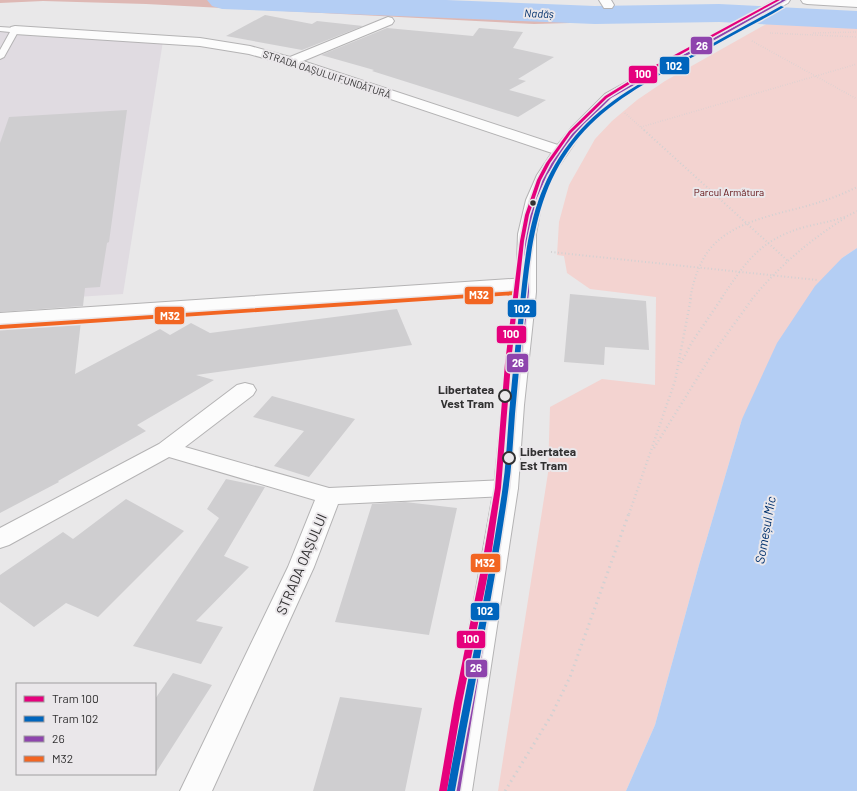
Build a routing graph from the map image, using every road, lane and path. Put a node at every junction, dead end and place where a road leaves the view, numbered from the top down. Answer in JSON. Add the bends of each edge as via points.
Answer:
{"nodes":[{"id":1,"x":808,"y":0,"type":"edge"},
{"id":2,"x":781,"y":2,"type":"edge"},
{"id":3,"x":857,"y":3,"type":"edge"},
{"id":4,"x":388,"y":21,"type":"dead end"},
{"id":5,"x":0,"y":29,"type":"edge"},
{"id":6,"x":15,"y":30,"type":"junction"},
{"id":7,"x":766,"y":32,"type":"dead end"},
{"id":8,"x":857,"y":32,"type":"edge"},
{"id":9,"x":795,"y":33,"type":"junction"},
{"id":10,"x":857,"y":37,"type":"edge"},
{"id":11,"x":750,"y":40,"type":"dead end"},
{"id":12,"x":0,"y":57,"type":"edge"},
{"id":13,"x":291,"y":61,"type":"junction"},
{"id":14,"x":857,"y":64,"type":"edge"},
{"id":15,"x":816,"y":76,"type":"junction"},
{"id":16,"x":857,"y":99,"type":"edge"},
{"id":17,"x":623,"y":112,"type":"dead end"},
{"id":18,"x":641,"y":127,"type":"junction"},
{"id":19,"x":561,"y":151,"type":"junction"},
{"id":20,"x":857,"y":187,"type":"edge"},
{"id":21,"x":857,"y":211,"type":"edge"},
{"id":22,"x":845,"y":218,"type":"junction"},
{"id":23,"x":747,"y":224,"type":"junction"},
{"id":24,"x":768,"y":243,"type":"junction"},
{"id":25,"x":557,"y":252,"type":"dead end"},
{"id":26,"x":788,"y":262,"type":"junction"},
{"id":27,"x":698,"y":268,"type":"junction"},
{"id":28,"x":740,"y":272,"type":"junction"},
{"id":29,"x":772,"y":276,"type":"junction"},
{"id":30,"x":817,"y":280,"type":"dead end"},
{"id":31,"x":526,"y":284,"type":"junction"},
{"id":32,"x":0,"y":318,"type":"edge"},
{"id":33,"x":680,"y":367,"type":"junction"},
{"id":34,"x":245,"y":390,"type":"dead end"},
{"id":35,"x":167,"y":449,"type":"junction"},
{"id":36,"x":651,"y":454,"type":"junction"},
{"id":37,"x":506,"y":488,"type":"junction"},
{"id":38,"x":330,"y":496,"type":"junction"},
{"id":39,"x":0,"y":539,"type":"edge"},
{"id":40,"x":196,"y":791,"type":"edge"},
{"id":41,"x":456,"y":791,"type":"edge"},
{"id":42,"x":505,"y":791,"type":"edge"}],
"edges":[{"from":1,"to":3,"type":"street"},
{"from":2,"to":19,"type":"street","via":[[610,97],[576,131]]},
{"from":4,"to":13,"type":"street"},
{"from":5,"to":6,"type":"lane"},
{"from":6,"to":12,"type":"lane"},
{"from":6,"to":13,"type":"street","name":"STRADA OAȘULUI FUNDĂTURĂ","via":[[200,42],[250,50]]},
{"from":7,"to":9,"type":"path"},
{"from":8,"to":9,"type":"path"},
{"from":9,"to":10,"type":"path"},
{"from":11,"to":15,"type":"path"},
{"from":13,"to":19,"type":"street","name":"STRADA OAȘULUI FUNDĂTURĂ"},
{"from":14,"to":15,"type":"path"},
{"from":15,"to":16,"type":"path"},
{"from":15,"to":18,"type":"path"},
{"from":17,"to":18,"type":"path"},
{"from":18,"to":23,"type":"path"},
{"from":19,"to":31,"type":"street","via":[[545,175],[534,200],[528,234]]},
{"from":20,"to":23,"type":"path","via":[[836,198],[785,210]]},
{"from":21,"to":22,"type":"path"},
{"from":22,"to":24,"type":"path","via":[[804,227],[781,235]]},
{"from":22,"to":26,"type":"path","via":[[823,231]]},
{"from":23,"to":24,"type":"path"},
{"from":23,"to":27,"type":"path","via":[[718,242],[707,252]]},
{"from":24,"to":26,"type":"path"},
{"from":24,"to":28,"type":"path","via":[[760,248]]},
{"from":25,"to":27,"type":"path"},
{"from":26,"to":29,"type":"path"},
{"from":27,"to":28,"type":"path"},
{"from":27,"to":33,"type":"path"},
{"from":28,"to":29,"type":"path"},
{"from":28,"to":33,"type":"path","via":[[692,342]]},
{"from":29,"to":30,"type":"path"},
{"from":29,"to":36,"type":"path","via":[[751,299],[711,356]]},
{"from":31,"to":32,"type":"street","via":[[516,291],[500,285]]},
{"from":31,"to":37,"type":"street"},
{"from":33,"to":36,"type":"path"},
{"from":34,"to":35,"type":"street"},
{"from":35,"to":38,"type":"street"},
{"from":35,"to":39,"type":"street"},
{"from":36,"to":42,"type":"path","via":[[578,658],[558,703]]},
{"from":37,"to":38,"type":"street"},
{"from":37,"to":41,"type":"street"},
{"from":38,"to":40,"type":"street","name":"STRADA OAȘULUI","via":[[301,567]]}]}
